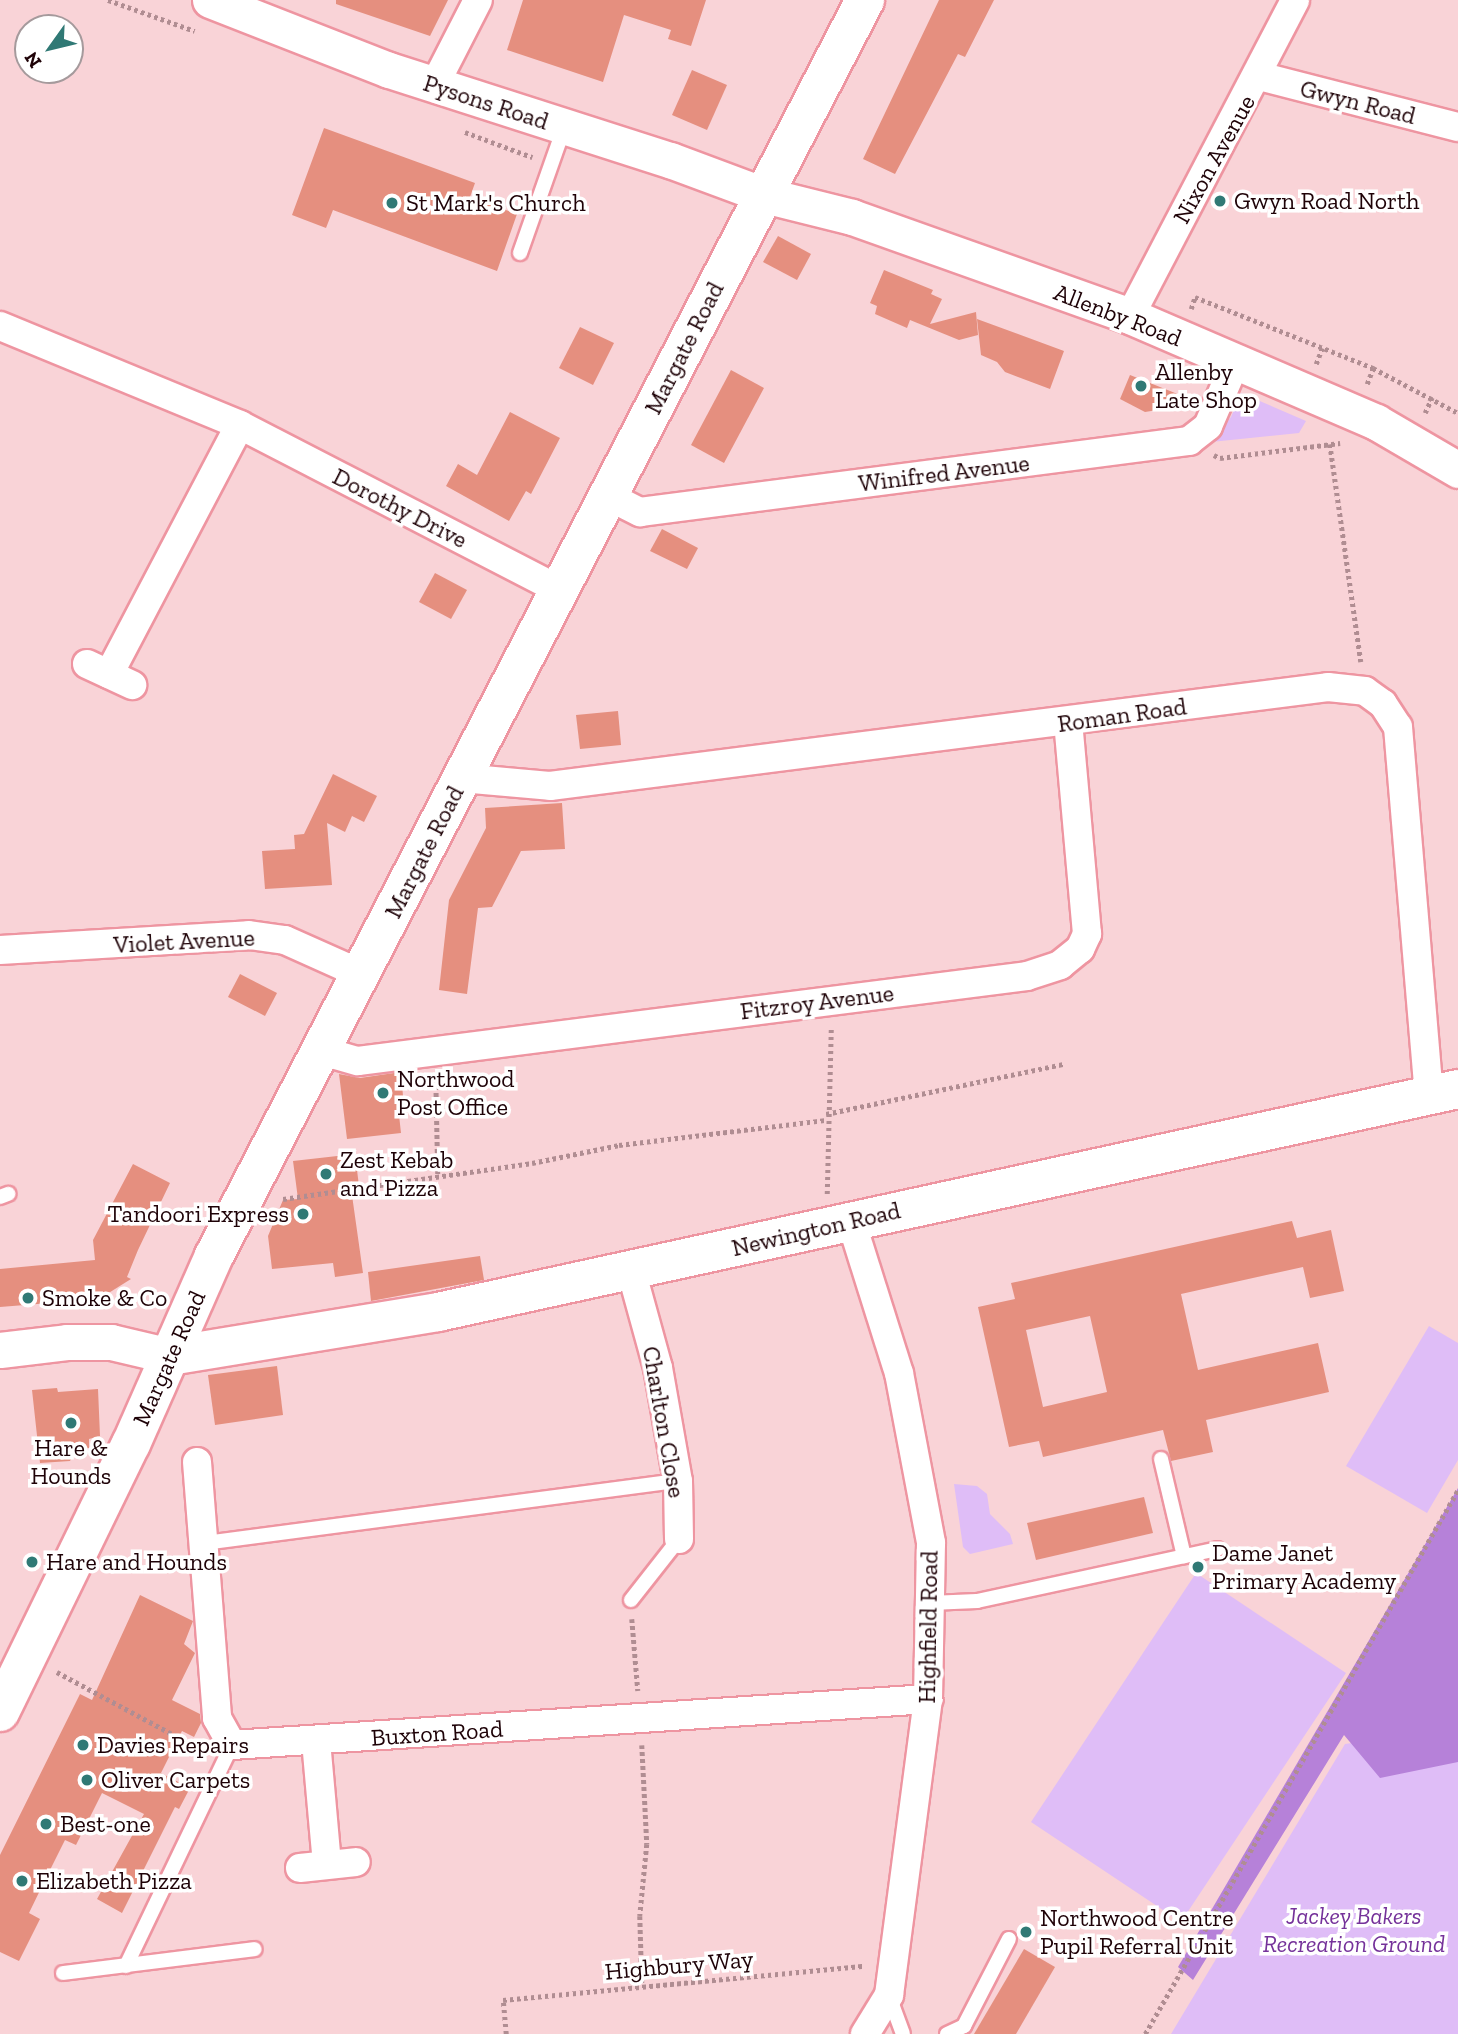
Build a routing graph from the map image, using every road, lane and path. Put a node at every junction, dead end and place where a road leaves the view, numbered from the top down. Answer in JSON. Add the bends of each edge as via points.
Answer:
{"nodes":[{"id":1,"x":210,"y":0,"type":"edge"},
{"id":2,"x":478,"y":0,"type":"edge"},
{"id":3,"x":865,"y":0,"type":"edge"},
{"id":4,"x":1295,"y":0,"type":"edge"},
{"id":5,"x":1259,"y":76,"type":"junction"},
{"id":6,"x":435,"y":84,"type":"junction"},
{"id":7,"x":1458,"y":127,"type":"edge"},
{"id":8,"x":564,"y":128,"type":"junction"},
{"id":9,"x":764,"y":195,"type":"junction"},
{"id":10,"x":520,"y":253,"type":"dead end"},
{"id":11,"x":1189,"y":313,"type":"dead end"},
{"id":12,"x":1130,"y":316,"type":"junction"},
{"id":13,"x":1257,"y":322,"type":"junction"},
{"id":14,"x":0,"y":326,"type":"edge"},
{"id":15,"x":1254,"y":330,"type":"dead end"},
{"id":16,"x":1322,"y":348,"type":"junction"},
{"id":17,"x":1236,"y":362,"type":"junction"},
{"id":18,"x":1316,"y":364,"type":"dead end"},
{"id":19,"x":1373,"y":368,"type":"junction"},
{"id":20,"x":1366,"y":385,"type":"dead end"},
{"id":21,"x":1432,"y":397,"type":"junction"},
{"id":22,"x":1458,"y":413,"type":"edge"},
{"id":23,"x":1424,"y":415,"type":"dead end"},
{"id":24,"x":240,"y":425,"type":"junction"},
{"id":25,"x":1189,"y":441,"type":"junction"},
{"id":26,"x":1350,"y":442,"type":"dead end"},
{"id":27,"x":1330,"y":444,"type":"junction"},
{"id":28,"x":1458,"y":470,"type":"edge"},
{"id":29,"x":608,"y":496,"type":"junction"},
{"id":30,"x":561,"y":591,"type":"junction"},
{"id":31,"x":109,"y":675,"type":"dead end"},
{"id":32,"x":1365,"y":691,"type":"junction"},
{"id":33,"x":1068,"y":722,"type":"junction"},
{"id":34,"x":461,"y":778,"type":"junction"},
{"id":35,"x":0,"y":950,"type":"edge"},
{"id":36,"x":361,"y":974,"type":"junction"},
{"id":37,"x":833,"y":1000,"type":"junction"},
{"id":38,"x":322,"y":1051,"type":"junction"},
{"id":39,"x":436,"y":1051,"type":"junction"},
{"id":40,"x":1064,"y":1064,"type":"dead end"},
{"id":41,"x":1444,"y":1092,"type":"edge"},
{"id":42,"x":826,"y":1117,"type":"junction"},
{"id":43,"x":438,"y":1176,"type":"junction"},
{"id":44,"x":242,"y":1204,"type":"junction"},
{"id":45,"x":839,"y":1224,"type":"junction"},
{"id":46,"x":631,"y":1270,"type":"junction"},
{"id":47,"x":0,"y":1350,"type":"edge"},
{"id":48,"x":170,"y":1356,"type":"junction"},
{"id":49,"x":1161,"y":1458,"type":"dead end"},
{"id":50,"x":197,"y":1462,"type":"dead end"},
{"id":51,"x":678,"y":1482,"type":"junction"},
{"id":52,"x":1458,"y":1490,"type":"edge"},
{"id":53,"x":679,"y":1539,"type":"joint"},
{"id":54,"x":205,"y":1543,"type":"junction"},
{"id":55,"x":1217,"y":1549,"type":"dead end"},
{"id":56,"x":1184,"y":1556,"type":"junction"},
{"id":57,"x":631,"y":1600,"type":"joint"},
{"id":58,"x":930,"y":1603,"type":"junction"},
{"id":59,"x":30,"y":1654,"type":"junction"},
{"id":60,"x":928,"y":1699,"type":"junction"},
{"id":61,"x":0,"y":1712,"type":"edge"},
{"id":62,"x":640,"y":1718,"type":"junction"},
{"id":63,"x":316,"y":1741,"type":"junction"},
{"id":64,"x":228,"y":1753,"type":"junction"},
{"id":65,"x":356,"y":1862,"type":"dead end"},
{"id":66,"x":1009,"y":1939,"type":"dead end"},
{"id":67,"x":255,"y":1949,"type":"dead end"},
{"id":68,"x":893,"y":1964,"type":"junction"},
{"id":69,"x":126,"y":1966,"type":"junction"},
{"id":70,"x":64,"y":1973,"type":"dead end"},
{"id":71,"x":642,"y":1985,"type":"junction"},
{"id":72,"x":889,"y":1995,"type":"junction"},
{"id":73,"x":506,"y":2034,"type":"edge"},
{"id":74,"x":865,"y":2034,"type":"edge"},
{"id":75,"x":903,"y":2034,"type":"edge"},
{"id":76,"x":947,"y":2034,"type":"edge"},
{"id":77,"x":1144,"y":2034,"type":"edge"}],
"edges":[{"from":1,"to":6,"type":"street","name":"Pysons Road"},
{"from":2,"to":6,"type":"street"},
{"from":3,"to":9,"type":"main road","name":"Margate Road"},
{"from":4,"to":5,"type":"street","name":"Nixon Avenue"},
{"from":5,"to":7,"type":"street","name":"Gwyn Road"},
{"from":5,"to":12,"type":"street","name":"Nixon Avenue"},
{"from":6,"to":8,"type":"street","name":"Pysons Road"},
{"from":8,"to":9,"type":"street","name":"Pysons Road"},
{"from":8,"to":10,"type":"lane"},
{"from":9,"to":12,"type":"street","name":"Allenby Road","via":[[852,217]]},
{"from":9,"to":29,"type":"main road","name":"Margate Road"},
{"from":11,"to":13,"type":"path","via":[[1195,297]]},
{"from":12,"to":17,"type":"street","name":"Allenby Road"},
{"from":13,"to":15,"type":"path"},
{"from":13,"to":16,"type":"path"},
{"from":14,"to":24,"type":"street","name":"Dorothy Drive"},
{"from":16,"to":18,"type":"path"},
{"from":16,"to":19,"type":"path"},
{"from":17,"to":25,"type":"street","via":[[1208,425]]},
{"from":17,"to":28,"type":"street","name":"Allenby Road","via":[[1376,422]]},
{"from":19,"to":20,"type":"path"},
{"from":19,"to":21,"type":"path"},
{"from":21,"to":22,"type":"path"},
{"from":21,"to":23,"type":"path"},
{"from":24,"to":30,"type":"street","name":"Dorothy Drive"},
{"from":24,"to":31,"type":"street"},
{"from":25,"to":27,"type":"path","via":[[1220,458]]},
{"from":25,"to":29,"type":"street","name":"Winifred Avenue","via":[[640,512]]},
{"from":26,"to":27,"type":"path"},
{"from":27,"to":32,"type":"path"},
{"from":29,"to":30,"type":"main road","name":"Margate Road"},
{"from":30,"to":34,"type":"main road","name":"Margate Road"},
{"from":32,"to":33,"type":"street","name":"Roman Road","via":[[1328,687]]},
{"from":32,"to":41,"type":"street","via":[[1384,704],[1398,727]]},
{"from":33,"to":34,"type":"street","name":"Roman Road","via":[[550,786]]},
{"from":33,"to":37,"type":"street","name":"Fitzroy Avenue","via":[[1087,934],[1080,949],[1060,965],[1027,976]]},
{"from":34,"to":36,"type":"main road","name":"Margate Road"},
{"from":35,"to":36,"type":"street","name":"Violet Avenue","via":[[249,935],[285,940]]},
{"from":36,"to":38,"type":"main road","name":"Margate Road"},
{"from":37,"to":39,"type":"street","name":"Fitzroy Avenue"},
{"from":37,"to":42,"type":"path"},
{"from":38,"to":39,"type":"street","name":"Fitzroy Avenue","via":[[358,1061]]},
{"from":38,"to":44,"type":"main road","name":"Margate Road"},
{"from":39,"to":43,"type":"path"},
{"from":40,"to":42,"type":"path"},
{"from":41,"to":45,"type":"main road","name":"Newington Road"},
{"from":42,"to":43,"type":"path"},
{"from":42,"to":45,"type":"path"},
{"from":43,"to":44,"type":"path"},
{"from":44,"to":48,"type":"main road","name":"Margate Road"},
{"from":45,"to":46,"type":"main road","name":"Newington Road"},
{"from":45,"to":58,"type":"street","name":"Highfield Road","via":[[899,1373],[932,1542]]},
{"from":46,"to":48,"type":"main road","name":"Newington Road","via":[[438,1312]]},
{"from":46,"to":51,"type":"street","name":"Charlton Close","via":[[658,1368]]},
{"from":47,"to":48,"type":"street","via":[[111,1342]]},
{"from":48,"to":59,"type":"main road","name":"Margate Road"},
{"from":49,"to":56,"type":"lane"},
{"from":50,"to":54,"type":"street"},
{"from":51,"to":53,"type":"street","name":"Charlton Close"},
{"from":51,"to":54,"type":"lane"},
{"from":52,"to":77,"type":"path"},
{"from":53,"to":57,"type":"lane","name":"Charlton Close"},
{"from":54,"to":64,"type":"street","via":[[218,1718]]},
{"from":55,"to":56,"type":"lane"},
{"from":56,"to":58,"type":"lane","via":[[977,1601]]},
{"from":57,"to":62,"type":"path"},
{"from":58,"to":60,"type":"street","name":"Highfield Road"},
{"from":59,"to":61,"type":"main road","name":"Margate Road"},
{"from":59,"to":64,"type":"path","via":[[83,1689]]},
{"from":60,"to":62,"type":"street","name":"Buxton Road"},
{"from":60,"to":68,"type":"street","name":"Highfield Road"},
{"from":62,"to":63,"type":"street","name":"Buxton Road"},
{"from":62,"to":71,"type":"path","via":[[647,1844],[640,1916]]},
{"from":63,"to":64,"type":"street","name":"Buxton Road"},
{"from":63,"to":65,"type":"street","via":[[313,1866]]},
{"from":64,"to":69,"type":"lane"},
{"from":66,"to":76,"type":"lane","via":[[964,2026]]},
{"from":67,"to":69,"type":"lane"},
{"from":68,"to":71,"type":"path","name":"Highbury Way"},
{"from":68,"to":72,"type":"street","name":"Highfield Road"},
{"from":69,"to":70,"type":"lane"},
{"from":71,"to":73,"type":"path","name":"Highbury Way","via":[[503,2000]]},
{"from":72,"to":74,"type":"street","name":"Highfield Road"},
{"from":72,"to":75,"type":"lane"}]}
